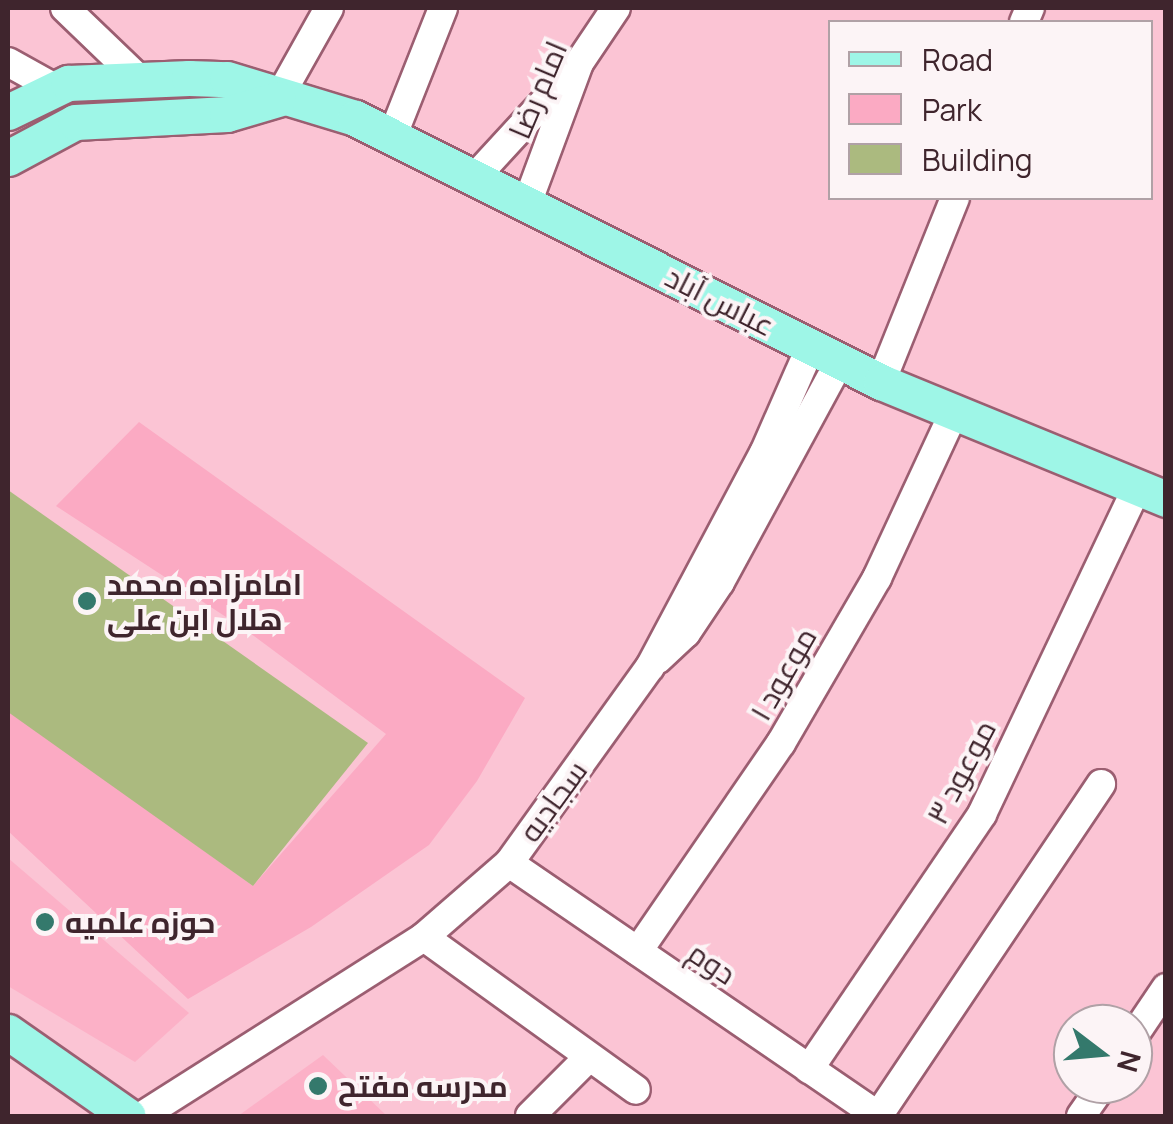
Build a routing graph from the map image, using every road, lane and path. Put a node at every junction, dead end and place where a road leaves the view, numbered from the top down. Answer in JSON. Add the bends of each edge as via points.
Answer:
{"nodes":[{"id":1,"x":65,"y":8,"type":"edge"},
{"id":2,"x":329,"y":8,"type":"edge"},
{"id":3,"x":443,"y":8,"type":"edge"},
{"id":4,"x":616,"y":8,"type":"edge"},
{"id":5,"x":8,"y":62,"type":"edge"},
{"id":6,"x":579,"y":64,"type":"junction"},
{"id":7,"x":139,"y":79,"type":"junction"},
{"id":8,"x":55,"y":88,"type":"junction"},
{"id":9,"x":278,"y":99,"type":"junction"},
{"id":10,"x":8,"y":112,"type":"edge"},
{"id":11,"x":394,"y":132,"type":"junction"},
{"id":12,"x":8,"y":158,"type":"edge"},
{"id":13,"x":477,"y":174,"type":"junction"},
{"id":14,"x":953,"y":200,"type":"edge"},
{"id":15,"x":528,"y":201,"type":"junction"},
{"id":16,"x":825,"y":355,"type":"junction"},
{"id":17,"x":881,"y":382,"type":"junction"},
{"id":18,"x":954,"y":412,"type":"junction"},
{"id":19,"x":1151,"y":493,"type":"edge"},
{"id":20,"x":1101,"y":784,"type":"dead end"},
{"id":21,"x":509,"y":863,"type":"junction"},
{"id":22,"x":424,"y":938,"type":"junction"},
{"id":23,"x":638,"y":951,"type":"junction"},
{"id":24,"x":8,"y":1032,"type":"edge"},
{"id":25,"x":588,"y":1058,"type":"junction"},
{"id":26,"x":810,"y":1069,"type":"junction"},
{"id":27,"x":636,"y":1090,"type":"dead end"},
{"id":28,"x":128,"y":1116,"type":"edge"},
{"id":29,"x":142,"y":1116,"type":"edge"},
{"id":30,"x":530,"y":1116,"type":"edge"},
{"id":31,"x":878,"y":1116,"type":"edge"}],
"edges":[{"from":1,"to":7,"type":"street"},
{"from":2,"to":9,"type":"street"},
{"from":3,"to":11,"type":"street"},
{"from":4,"to":6,"type":"street","name":"امام رضا"},
{"from":5,"to":8,"type":"street"},
{"from":6,"to":13,"type":"street"},
{"from":6,"to":15,"type":"street","name":"امام رضا"},
{"from":7,"to":8,"type":"main road","name":"عباس آباد"},
{"from":7,"to":9,"type":"main road","name":"عباس آباد","via":[[227,80]]},
{"from":8,"to":10,"type":"main road","name":"عباس آباد"},
{"from":9,"to":11,"type":"main road","name":"عباس آباد"},
{"from":9,"to":12,"type":"main road","via":[[227,114],[76,122]]},
{"from":11,"to":13,"type":"main road","name":"عباس آباد"},
{"from":13,"to":15,"type":"main road","name":"عباس آباد"},
{"from":14,"to":17,"type":"street"},
{"from":15,"to":16,"type":"main road","name":"عباس آباد"},
{"from":16,"to":17,"type":"main road","name":"عباس آباد"},
{"from":16,"to":21,"type":"street","name":"سجادیه","via":[[720,582]]},
{"from":17,"to":18,"type":"main road","name":"عباس آباد"},
{"from":18,"to":19,"type":"main road","name":"عباس آباد"},
{"from":18,"to":23,"type":"street","name":"موعود ۱","via":[[877,578],[791,727]]},
{"from":19,"to":26,"type":"street","name":"موعود ۳","via":[[982,814]]},
{"from":20,"to":31,"type":"street"},
{"from":21,"to":22,"type":"street","name":"سجادیه"},
{"from":21,"to":23,"type":"street","name":"دوم"},
{"from":22,"to":25,"type":"street"},
{"from":22,"to":29,"type":"street","name":"سجادیه"},
{"from":23,"to":26,"type":"street","name":"دوم"},
{"from":24,"to":28,"type":"main road"},
{"from":25,"to":27,"type":"street"},
{"from":25,"to":30,"type":"street"},
{"from":26,"to":31,"type":"street","name":"دوم"}]}
